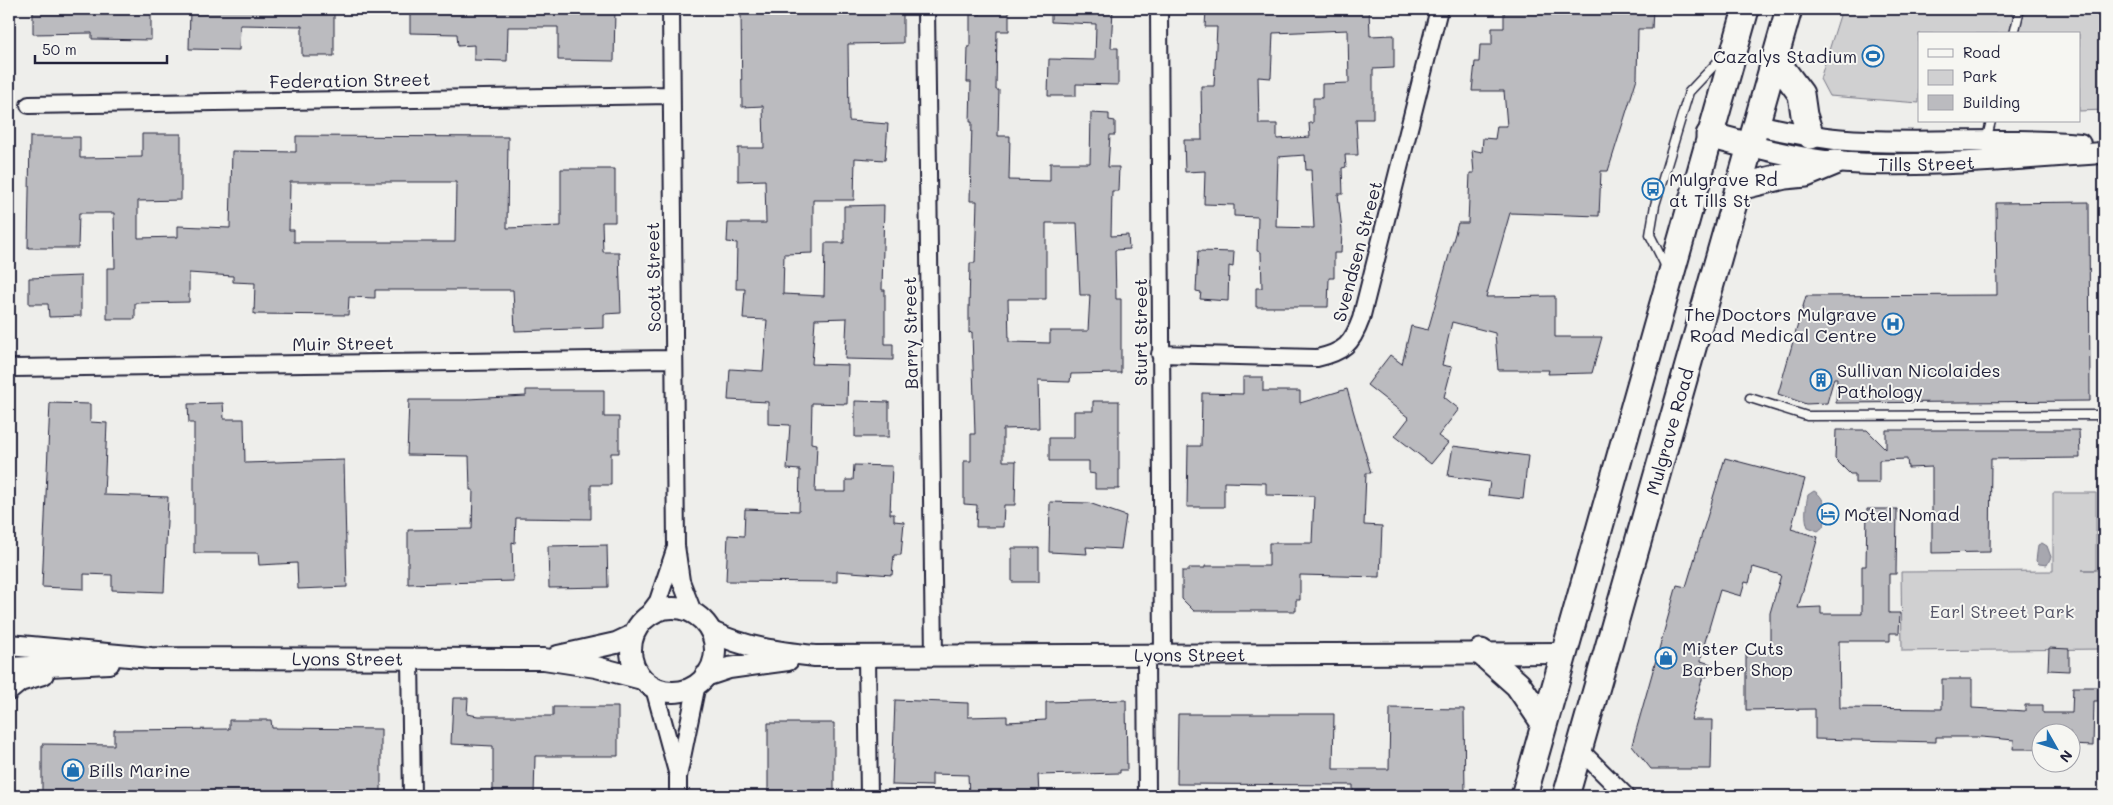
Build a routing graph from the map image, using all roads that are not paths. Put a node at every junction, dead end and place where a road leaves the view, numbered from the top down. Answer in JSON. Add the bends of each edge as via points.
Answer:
{"nodes":[{"id":1,"x":671,"y":9,"type":"edge"},
{"id":2,"x":926,"y":9,"type":"edge"},
{"id":3,"x":1159,"y":9,"type":"edge"},
{"id":4,"x":1439,"y":9,"type":"edge"},
{"id":5,"x":1746,"y":9,"type":"edge"},
{"id":6,"x":1789,"y":9,"type":"edge"},
{"id":7,"x":2020,"y":9,"type":"edge"},
{"id":8,"x":2014,"y":32,"type":"edge"},
{"id":9,"x":1736,"y":44,"type":"junction"},
{"id":10,"x":1774,"y":59,"type":"junction"},
{"id":11,"x":671,"y":95,"type":"junction"},
{"id":12,"x":28,"y":105,"type":"dead end"},
{"id":13,"x":1991,"y":122,"type":"edge"},
{"id":14,"x":1712,"y":125,"type":"junction"},
{"id":15,"x":1753,"y":135,"type":"junction"},
{"id":16,"x":1811,"y":136,"type":"junction"},
{"id":17,"x":2104,"y":147,"type":"edge"},
{"id":18,"x":1984,"y":151,"type":"junction"},
{"id":19,"x":2104,"y":153,"type":"edge"},
{"id":20,"x":1834,"y":162,"type":"junction"},
{"id":21,"x":1739,"y":187,"type":"junction"},
{"id":22,"x":1670,"y":275,"type":"junction"},
{"id":23,"x":1160,"y":354,"type":"junction"},
{"id":24,"x":674,"y":359,"type":"junction"},
{"id":25,"x":13,"y":368,"type":"dead end"},
{"id":26,"x":1750,"y":398,"type":"dead end"},
{"id":27,"x":2104,"y":415,"type":"edge"},
{"id":28,"x":676,"y":546,"type":"junction"},
{"id":29,"x":693,"y":612,"type":"junction"},
{"id":30,"x":646,"y":617,"type":"junction"},
{"id":31,"x":712,"y":632,"type":"junction"},
{"id":32,"x":633,"y":635,"type":"junction"},
{"id":33,"x":9,"y":645,"type":"edge"},
{"id":34,"x":1481,"y":652,"type":"junction"},
{"id":35,"x":1564,"y":653,"type":"junction"},
{"id":36,"x":1155,"y":655,"type":"junction"},
{"id":37,"x":815,"y":656,"type":"junction"},
{"id":38,"x":867,"y":657,"type":"junction"},
{"id":39,"x":934,"y":657,"type":"junction"},
{"id":40,"x":151,"y":658,"type":"junction"},
{"id":41,"x":1605,"y":658,"type":"junction"},
{"id":42,"x":410,"y":659,"type":"junction"},
{"id":43,"x":544,"y":659,"type":"junction"},
{"id":44,"x":94,"y":664,"type":"junction"},
{"id":45,"x":9,"y":668,"type":"edge"},
{"id":46,"x":701,"y":680,"type":"junction"},
{"id":47,"x":648,"y":684,"type":"junction"},
{"id":48,"x":9,"y":690,"type":"edge"},
{"id":49,"x":1544,"y":723,"type":"junction"},
{"id":50,"x":1579,"y":749,"type":"junction"},
{"id":51,"x":678,"y":777,"type":"junction"},
{"id":52,"x":412,"y":796,"type":"edge"},
{"id":53,"x":678,"y":796,"type":"edge"},
{"id":54,"x":869,"y":796,"type":"edge"},
{"id":55,"x":1147,"y":796,"type":"edge"},
{"id":56,"x":1524,"y":796,"type":"edge"},
{"id":57,"x":1566,"y":796,"type":"edge"},
{"id":58,"x":1626,"y":796,"type":"edge"}],
"edges":[{"from":1,"to":11,"type":"street","name":"Scott Street"},
{"from":2,"to":39,"type":"street","name":"Barry Street"},
{"from":3,"to":23,"type":"street","name":"Sturt Street"},
{"from":4,"to":23,"type":"street","name":"Svendsen Street","via":[[1355,335],[1335,354],[1317,358]]},
{"from":5,"to":9,"type":"main road"},
{"from":6,"to":10,"type":"main road","name":"Mulgrave Road"},
{"from":7,"to":8,"type":"lane"},
{"from":9,"to":14,"type":"main road"},
{"from":9,"to":22,"type":"lane","via":[[1695,83],[1681,116],[1655,205],[1650,235]]},
{"from":10,"to":15,"type":"main road","name":"Mulgrave Road"},
{"from":10,"to":16,"type":"main road","via":[[1800,94]]},
{"from":11,"to":12,"type":"street","name":"Federation Street"},
{"from":11,"to":24,"type":"street","name":"Scott Street"},
{"from":13,"to":18,"type":"lane"},
{"from":14,"to":15,"type":"main road"},
{"from":14,"to":22,"type":"main road"},
{"from":15,"to":16,"type":"street","name":"Tills Street"},
{"from":15,"to":20,"type":"street","name":"Tills Street"},
{"from":15,"to":21,"type":"main road","name":"Mulgrave Road"},
{"from":16,"to":18,"type":"street","name":"Tills Street"},
{"from":17,"to":18,"type":"street","name":"Tills Street","via":[[2041,141]]},
{"from":18,"to":19,"type":"street","name":"Tills Street"},
{"from":18,"to":20,"type":"street","name":"Tills Street"},
{"from":20,"to":21,"type":"main road","via":[[1806,174]]},
{"from":21,"to":41,"type":"main road","name":"Mulgrave Road"},
{"from":22,"to":35,"type":"main road"},
{"from":23,"to":36,"type":"street","name":"Sturt Street"},
{"from":24,"to":25,"type":"street","name":"Muir Street"},
{"from":24,"to":28,"type":"street","name":"Scott Street"},
{"from":26,"to":27,"type":"lane","via":[[1807,416]]},
{"from":28,"to":29,"type":"street","name":"Scott Street","via":[[681,581]]},
{"from":28,"to":30,"type":"street","name":"Scott Street","via":[[658,601]]},
{"from":29,"to":30,"type":"street","via":[[669,607]]},
{"from":29,"to":31,"type":"street"},
{"from":30,"to":32,"type":"street"},
{"from":31,"to":37,"type":"street","name":"Lyons Street","via":[[737,644]]},
{"from":31,"to":46,"type":"street","via":[[715,655]]},
{"from":32,"to":43,"type":"street","name":"Lyons Street","via":[[603,647]]},
{"from":32,"to":47,"type":"street","via":[[631,658],[635,670]]},
{"from":33,"to":40,"type":"street","name":"Lyons Street"},
{"from":34,"to":35,"type":"street","name":"Lyons Street"},
{"from":34,"to":36,"type":"street","name":"Lyons Street"},
{"from":34,"to":49,"type":"main road","via":[[1518,686]]},
{"from":35,"to":41,"type":"main road"},
{"from":35,"to":49,"type":"main road"},
{"from":36,"to":39,"type":"street","name":"Lyons Street"},
{"from":36,"to":55,"type":"street","name":"Sturt Street"},
{"from":37,"to":38,"type":"street","name":"Lyons Street"},
{"from":37,"to":46,"type":"street","name":"Lyons Street","via":[[729,668]]},
{"from":38,"to":39,"type":"street","name":"Lyons Street"},
{"from":38,"to":54,"type":"street"},
{"from":40,"to":42,"type":"street","name":"Lyons Street"},
{"from":40,"to":44,"type":"street","name":"Lyons Street"},
{"from":41,"to":50,"type":"main road","name":"Mulgrave Road"},
{"from":42,"to":43,"type":"street","name":"Lyons Street"},
{"from":42,"to":52,"type":"street"},
{"from":43,"to":47,"type":"street","name":"Lyons Street","via":[[596,667]]},
{"from":44,"to":45,"type":"street","name":"Lyons Street"},
{"from":44,"to":48,"type":"street","via":[[30,677]]},
{"from":46,"to":47,"type":"street","via":[[676,692]]},
{"from":46,"to":51,"type":"street"},
{"from":47,"to":51,"type":"street"},
{"from":49,"to":56,"type":"main road"},
{"from":50,"to":57,"type":"main road","name":"Mulgrave Road"},
{"from":50,"to":58,"type":"street"},
{"from":51,"to":53,"type":"street"}]}
